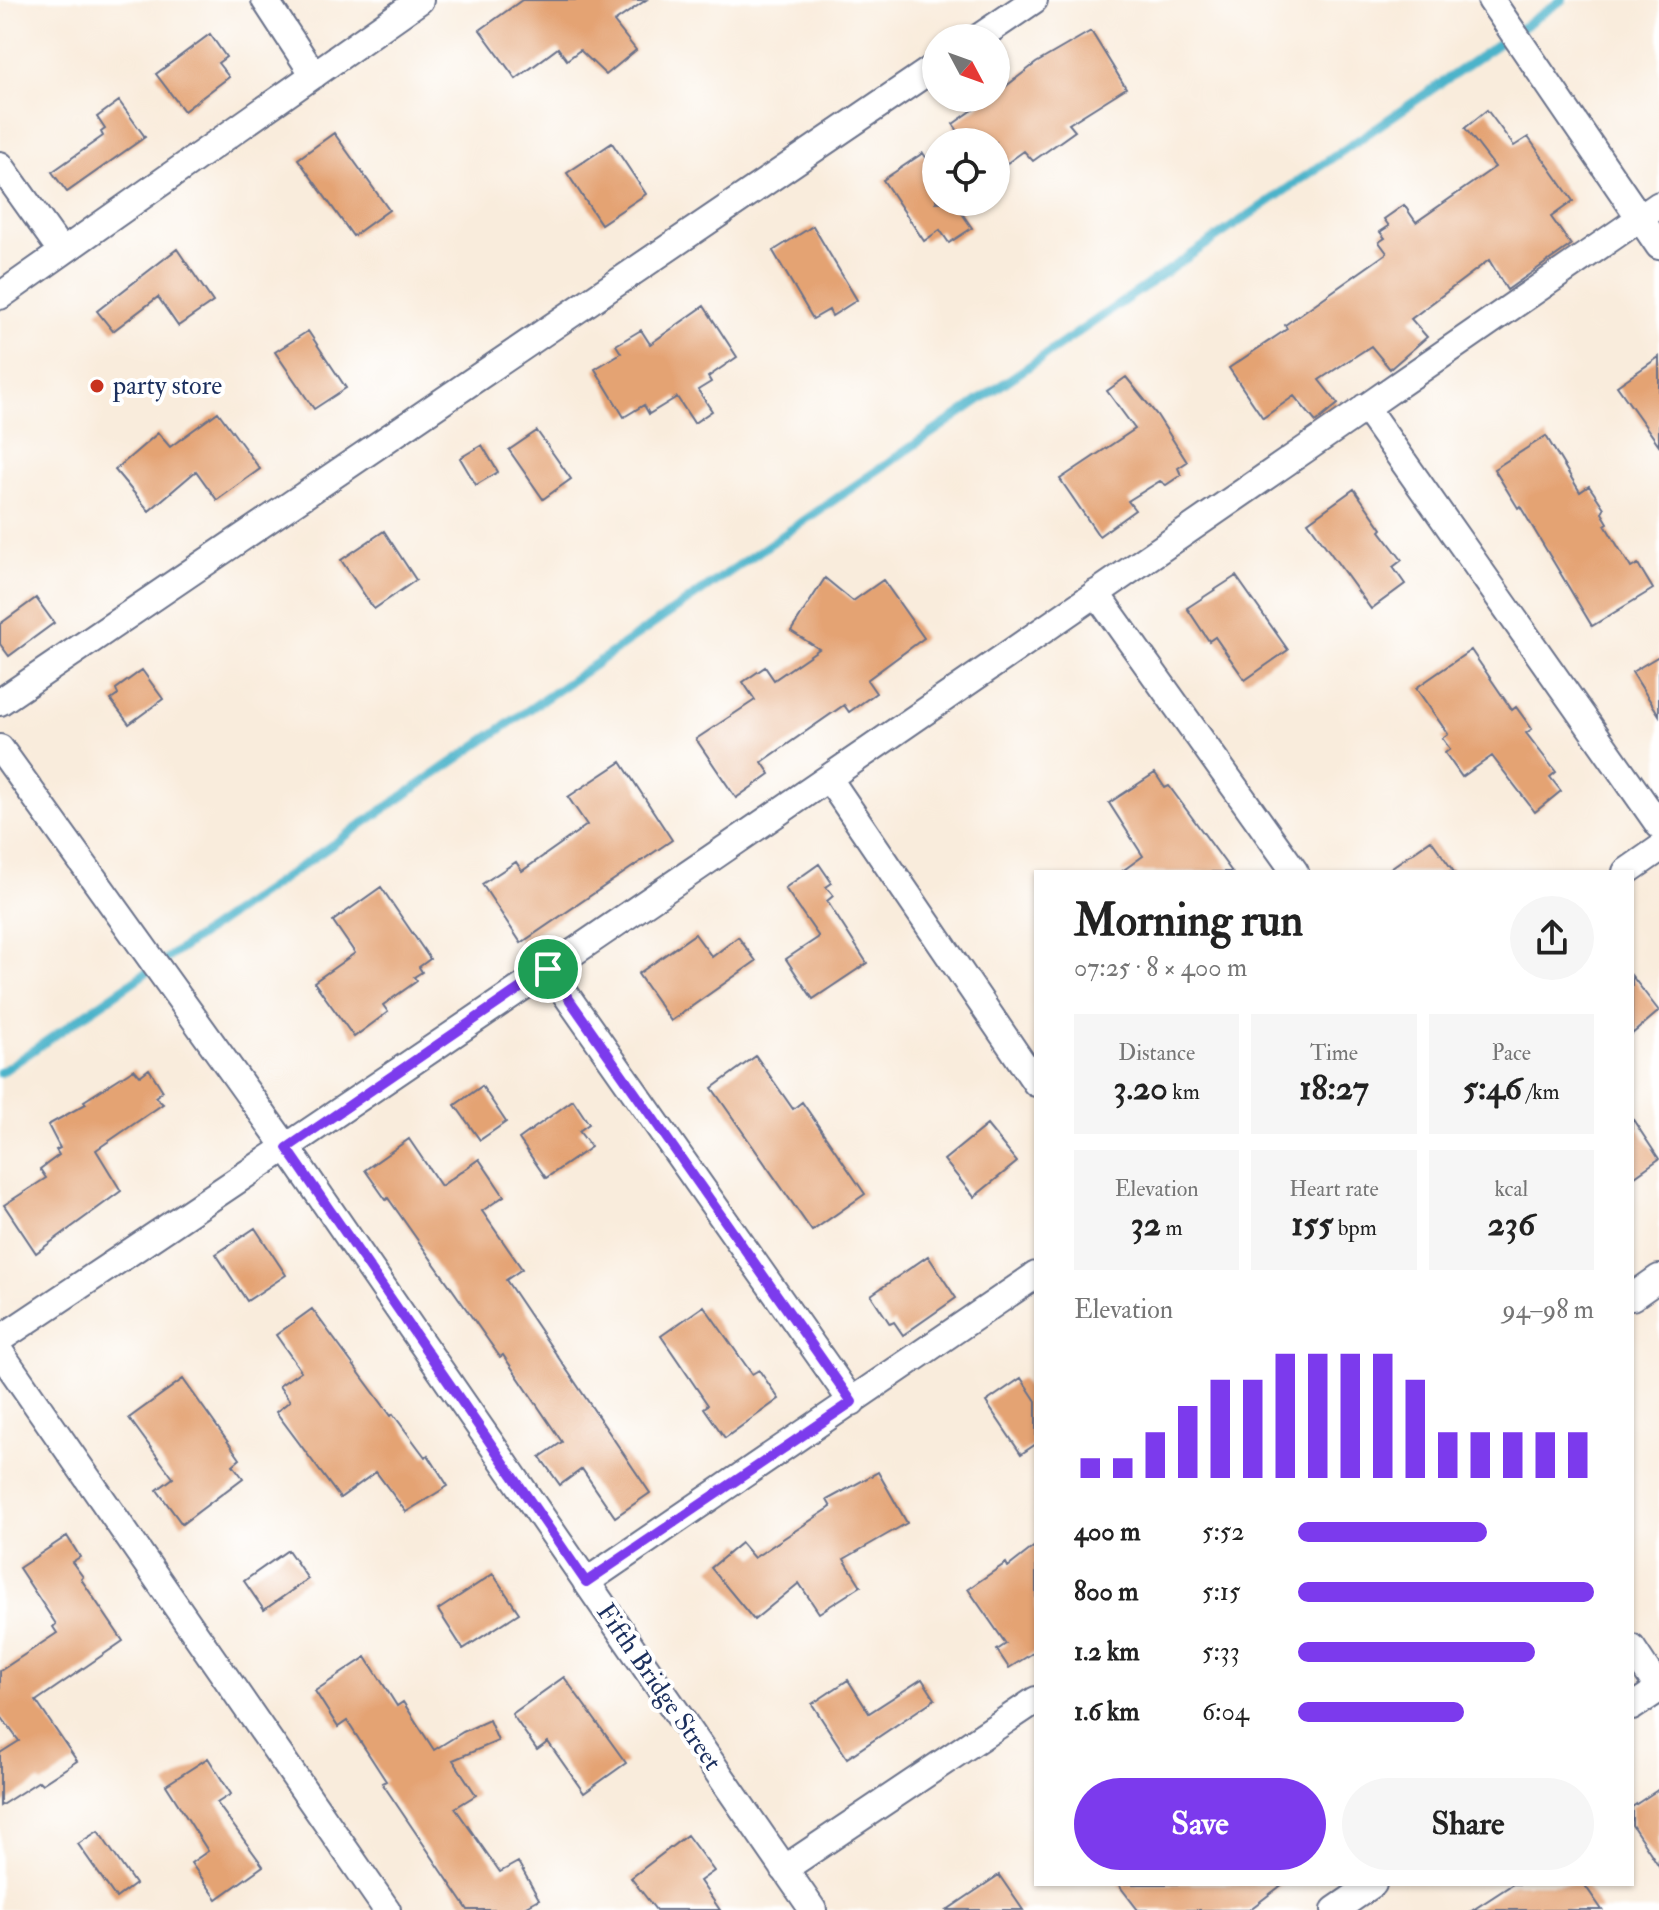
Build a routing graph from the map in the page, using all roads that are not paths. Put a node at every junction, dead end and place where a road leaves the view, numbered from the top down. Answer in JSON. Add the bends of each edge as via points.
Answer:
{"nodes":[{"id":1,"x":265,"y":0,"type":"edge"},
{"id":2,"x":420,"y":0,"type":"edge"},
{"id":3,"x":1034,"y":0,"type":"edge"},
{"id":4,"x":1491,"y":0,"type":"edge"},
{"id":5,"x":999,"y":24,"type":"edge"},
{"id":6,"x":314,"y":75,"type":"junction"},
{"id":7,"x":922,"y":76,"type":"edge"},
{"id":8,"x":0,"y":165,"type":"edge"},
{"id":9,"x":1649,"y":211,"type":"edge"},
{"id":10,"x":1659,"y":246,"type":"edge"},
{"id":11,"x":62,"y":252,"type":"junction"},
{"id":12,"x":0,"y":296,"type":"edge"},
{"id":13,"x":1365,"y":407,"type":"junction"},
{"id":14,"x":1096,"y":593,"type":"junction"},
{"id":15,"x":0,"y":702,"type":"edge"},
{"id":16,"x":0,"y":748,"type":"edge"},
{"id":17,"x":829,"y":779,"type":"junction"},
{"id":18,"x":1659,"y":825,"type":"edge"},
{"id":19,"x":1659,"y":849,"type":"edge"},
{"id":20,"x":1294,"y":870,"type":"edge"},
{"id":21,"x":1629,"y":870,"type":"edge"},
{"id":22,"x":548,"y":969,"type":"junction"},
{"id":23,"x":1034,"y":1080,"type":"edge"},
{"id":24,"x":287,"y":1148,"type":"junction"},
{"id":25,"x":1034,"y":1276,"type":"edge"},
{"id":26,"x":1659,"y":1278,"type":"edge"},
{"id":27,"x":1634,"y":1296,"type":"edge"},
{"id":28,"x":0,"y":1339,"type":"edge"},
{"id":29,"x":0,"y":1352,"type":"edge"},
{"id":30,"x":852,"y":1402,"type":"junction"},
{"id":31,"x":586,"y":1582,"type":"junction"},
{"id":32,"x":1634,"y":1651,"type":"edge"},
{"id":33,"x":1659,"y":1689,"type":"edge"},
{"id":34,"x":1034,"y":1701,"type":"edge"},
{"id":35,"x":1634,"y":1706,"type":"edge"},
{"id":36,"x":784,"y":1869,"type":"junction"},
{"id":37,"x":1370,"y":1886,"type":"edge"},
{"id":38,"x":387,"y":1910,"type":"edge"},
{"id":39,"x":813,"y":1910,"type":"edge"},
{"id":40,"x":1335,"y":1910,"type":"edge"}],
"edges":[{"from":1,"to":6,"type":"street"},
{"from":2,"to":6,"type":"street"},
{"from":3,"to":5,"type":"street"},
{"from":4,"to":9,"type":"street"},
{"from":6,"to":11,"type":"street"},
{"from":7,"to":15,"type":"street"},
{"from":8,"to":11,"type":"street"},
{"from":9,"to":10,"type":"street"},
{"from":9,"to":13,"type":"street"},
{"from":11,"to":12,"type":"street"},
{"from":13,"to":14,"type":"street"},
{"from":13,"to":18,"type":"street"},
{"from":14,"to":17,"type":"street"},
{"from":14,"to":20,"type":"street"},
{"from":16,"to":24,"type":"street","name":"Fifth Bridge Street"},
{"from":17,"to":22,"type":"street"},
{"from":17,"to":23,"type":"street"},
{"from":19,"to":21,"type":"street"},
{"from":22,"to":24,"type":"street"},
{"from":22,"to":30,"type":"street"},
{"from":24,"to":28,"type":"street"},
{"from":24,"to":31,"type":"street","name":"Fifth Bridge Street"},
{"from":25,"to":30,"type":"street"},
{"from":26,"to":27,"type":"street"},
{"from":29,"to":38,"type":"street"},
{"from":30,"to":31,"type":"street"},
{"from":31,"to":36,"type":"street","name":"Fifth Bridge Street"},
{"from":32,"to":33,"type":"street"},
{"from":33,"to":35,"type":"street"},
{"from":34,"to":36,"type":"street"},
{"from":36,"to":39,"type":"street","name":"Fifth Bridge Street"},
{"from":37,"to":40,"type":"street"}]}
